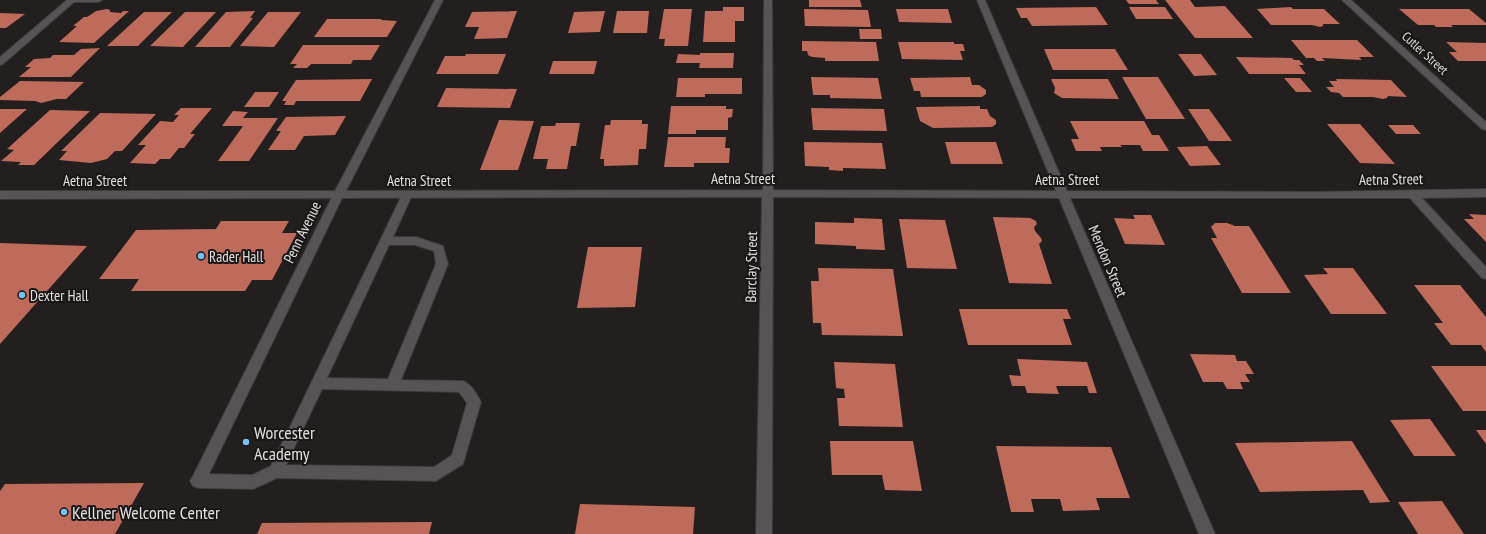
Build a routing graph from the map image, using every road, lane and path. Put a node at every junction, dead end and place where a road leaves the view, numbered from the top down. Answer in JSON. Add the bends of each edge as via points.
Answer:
{"nodes":[{"id":1,"x":72,"y":0,"type":"edge"},
{"id":2,"x":98,"y":0,"type":"edge"},
{"id":3,"x":439,"y":0,"type":"edge"},
{"id":4,"x":768,"y":0,"type":"edge"},
{"id":5,"x":981,"y":0,"type":"edge"},
{"id":6,"x":1346,"y":0,"type":"edge"},
{"id":7,"x":0,"y":62,"type":"edge"},
{"id":8,"x":1486,"y":126,"type":"edge"},
{"id":9,"x":768,"y":193,"type":"junction"},
{"id":10,"x":1486,"y":193,"type":"edge"},
{"id":11,"x":1062,"y":194,"type":"junction"},
{"id":12,"x":1414,"y":194,"type":"junction"},
{"id":13,"x":0,"y":195,"type":"edge"},
{"id":14,"x":407,"y":195,"type":"junction"},
{"id":15,"x":338,"y":196,"type":"junction"},
{"id":16,"x":385,"y":241,"type":"junction"},
{"id":17,"x":1486,"y":275,"type":"edge"},
{"id":18,"x":318,"y":383,"type":"junction"},
{"id":19,"x":392,"y":385,"type":"junction"},
{"id":20,"x":276,"y":471,"type":"junction"},
{"id":21,"x":764,"y":534,"type":"edge"},
{"id":22,"x":1207,"y":534,"type":"edge"}],
"edges":[{"from":1,"to":2,"type":"street"},
{"from":1,"to":7,"type":"street"},
{"from":3,"to":15,"type":"street","name":"Penn Avenue"},
{"from":4,"to":9,"type":"street","name":"Barclay Street"},
{"from":5,"to":11,"type":"street","name":"Mendon Street"},
{"from":6,"to":8,"type":"street","name":"Cutler Street"},
{"from":9,"to":11,"type":"street","name":"Aetna Street"},
{"from":9,"to":14,"type":"street","name":"Aetna Street"},
{"from":9,"to":21,"type":"street","name":"Barclay Street"},
{"from":10,"to":12,"type":"street","name":"Aetna Street"},
{"from":11,"to":12,"type":"street","name":"Aetna Street"},
{"from":11,"to":22,"type":"street","name":"Mendon Street"},
{"from":12,"to":17,"type":"street"},
{"from":13,"to":15,"type":"street","name":"Aetna Street"},
{"from":14,"to":15,"type":"street","name":"Aetna Street"},
{"from":14,"to":16,"type":"street"},
{"from":15,"to":20,"type":"street","name":"Penn Avenue","via":[[198,481],[253,482]]},
{"from":16,"to":18,"type":"street"},
{"from":16,"to":19,"type":"street","via":[[416,241],[439,249],[442,264]]},
{"from":18,"to":19,"type":"street"},
{"from":18,"to":20,"type":"street"},
{"from":19,"to":20,"type":"street","via":[[463,387],[474,402],[458,459],[436,474]]}]}
